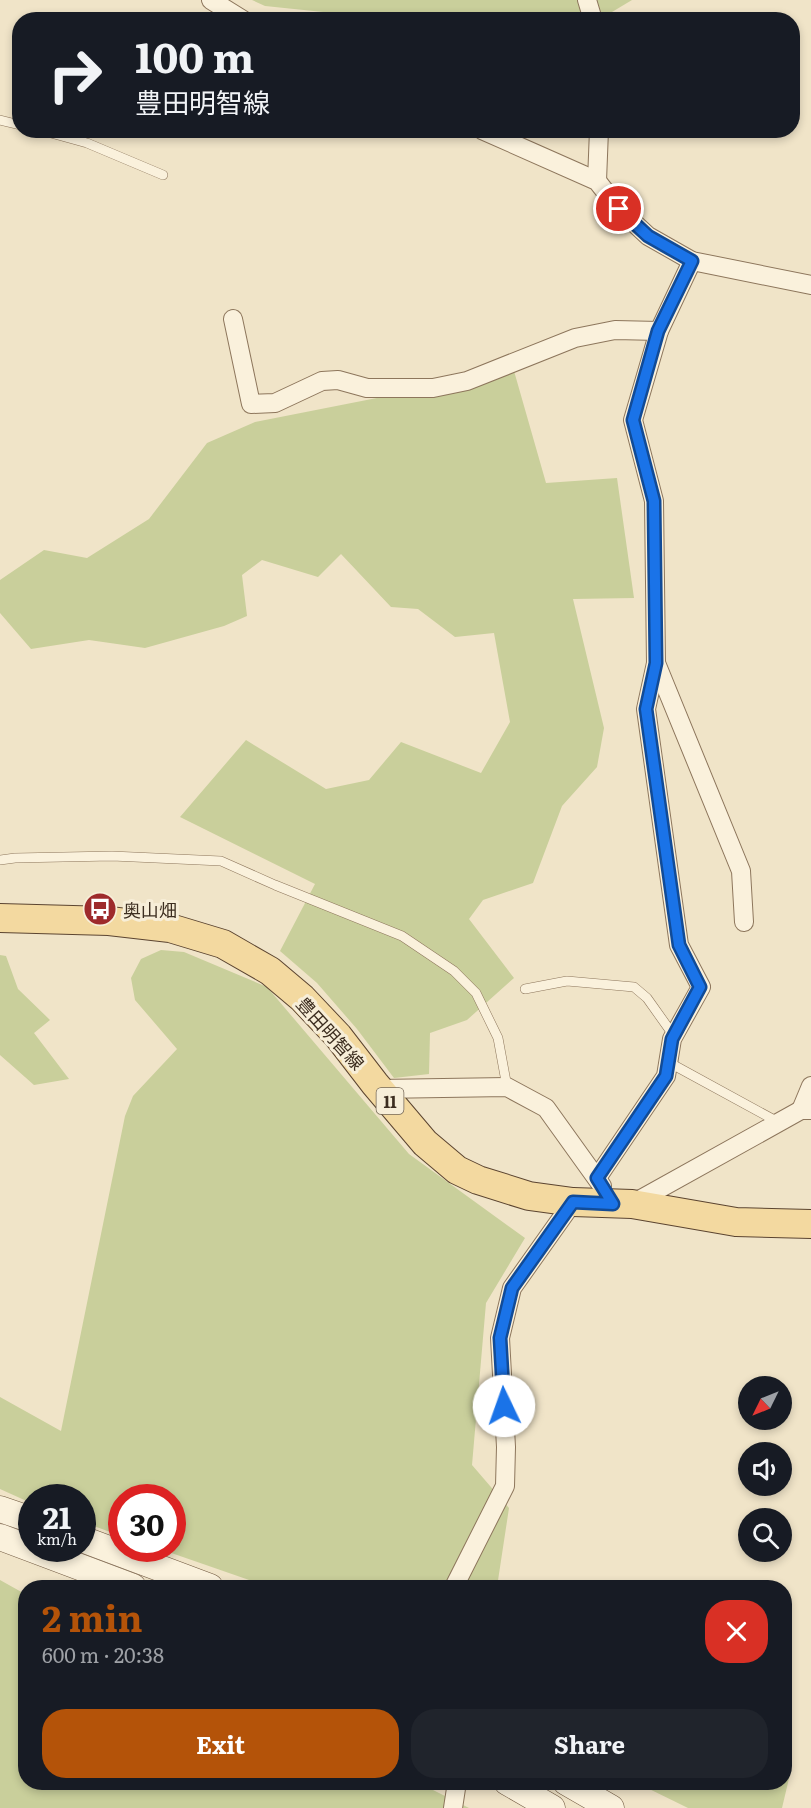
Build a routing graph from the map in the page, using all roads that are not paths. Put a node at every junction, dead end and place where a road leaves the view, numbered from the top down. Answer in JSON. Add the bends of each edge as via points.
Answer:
{"nodes":[{"id":1,"x":210,"y":0,"type":"edge"},
{"id":2,"x":230,"y":12,"type":"edge"},
{"id":3,"x":69,"y":138,"type":"edge"},
{"id":4,"x":500,"y":138,"type":"edge"},
{"id":5,"x":599,"y":138,"type":"edge"},
{"id":6,"x":163,"y":175,"type":"dead end"},
{"id":7,"x":597,"y":181,"type":"junction"},
{"id":8,"x":692,"y":261,"type":"junction"},
{"id":9,"x":811,"y":285,"type":"edge"},
{"id":10,"x":233,"y":319,"type":"dead end"},
{"id":11,"x":658,"y":331,"type":"junction"},
{"id":12,"x":656,"y":663,"type":"junction"},
{"id":13,"x":0,"y":860,"type":"edge"},
{"id":14,"x":0,"y":918,"type":"edge"},
{"id":15,"x":744,"y":922,"type":"dead end"},
{"id":16,"x":525,"y":989,"type":"dead end"},
{"id":17,"x":674,"y":1036,"type":"junction"},
{"id":18,"x":668,"y":1062,"type":"junction"},
{"id":19,"x":811,"y":1086,"type":"edge"},
{"id":20,"x":507,"y":1087,"type":"junction"},
{"id":21,"x":380,"y":1089,"type":"junction"},
{"id":22,"x":806,"y":1110,"type":"edge"},
{"id":23,"x":778,"y":1122,"type":"junction"},
{"id":24,"x":597,"y":1178,"type":"junction"},
{"id":25,"x":573,"y":1202,"type":"junction"},
{"id":26,"x":623,"y":1204,"type":"junction"},
{"id":27,"x":811,"y":1224,"type":"edge"},
{"id":28,"x":0,"y":1509,"type":"edge"},
{"id":29,"x":18,"y":1515,"type":"edge"},
{"id":30,"x":0,"y":1537,"type":"edge"},
{"id":31,"x":96,"y":1544,"type":"edge"},
{"id":32,"x":115,"y":1580,"type":"edge"},
{"id":33,"x":191,"y":1580,"type":"edge"},
{"id":34,"x":458,"y":1580,"type":"edge"},
{"id":35,"x":456,"y":1790,"type":"edge"},
{"id":36,"x":521,"y":1790,"type":"edge"},
{"id":37,"x":580,"y":1790,"type":"edge"},
{"id":38,"x":453,"y":1808,"type":"edge"},
{"id":39,"x":552,"y":1808,"type":"edge"},
{"id":40,"x":611,"y":1808,"type":"edge"}],
"edges":[{"from":1,"to":2,"type":"street"},
{"from":3,"to":6,"type":"lane"},
{"from":4,"to":7,"type":"street"},
{"from":5,"to":7,"type":"street"},
{"from":7,"to":8,"type":"street","via":[[648,236]]},
{"from":8,"to":9,"type":"street"},
{"from":8,"to":11,"type":"street"},
{"from":10,"to":11,"type":"street","via":[[250,404],[275,403],[322,381],[338,380],[367,388],[433,388],[467,381],[575,339],[615,330]]},
{"from":11,"to":12,"type":"street","via":[[633,420],[654,501]]},
{"from":12,"to":15,"type":"street","via":[[741,871]]},
{"from":12,"to":17,"type":"street","via":[[646,709],[679,945],[700,987]]},
{"from":13,"to":20,"type":"lane","via":[[112,856],[221,861],[402,936],[453,971],[476,993],[498,1038]]},
{"from":14,"to":21,"type":"main road","name":"豊田明智線","number":"11","via":[[170,927],[224,944],[270,971],[302,998]]},
{"from":16,"to":17,"type":"lane","via":[[567,981],[634,987],[647,998]]},
{"from":17,"to":18,"type":"street"},
{"from":18,"to":23,"type":"lane"},
{"from":18,"to":24,"type":"street","via":[[666,1076]]},
{"from":19,"to":22,"type":"street"},
{"from":20,"to":21,"type":"street"},
{"from":20,"to":24,"type":"street","via":[[546,1108]]},
{"from":21,"to":25,"type":"main road","name":"豊田明智線","number":"11","via":[[425,1143],[457,1170],[514,1192]]},
{"from":22,"to":23,"type":"street"},
{"from":23,"to":26,"type":"street"},
{"from":24,"to":26,"type":"street"},
{"from":25,"to":26,"type":"main road","name":"豊田明智線","number":"11"},
{"from":25,"to":34,"type":"street","via":[[512,1288],[500,1338],[505,1486]]},
{"from":26,"to":27,"type":"main road","name":"豊田明智線","number":"11","via":[[736,1222]]},
{"from":28,"to":29,"type":"street"},
{"from":30,"to":32,"type":"street"},
{"from":31,"to":33,"type":"street"},
{"from":35,"to":38,"type":"street"},
{"from":36,"to":39,"type":"street"},
{"from":37,"to":40,"type":"street"}]}
